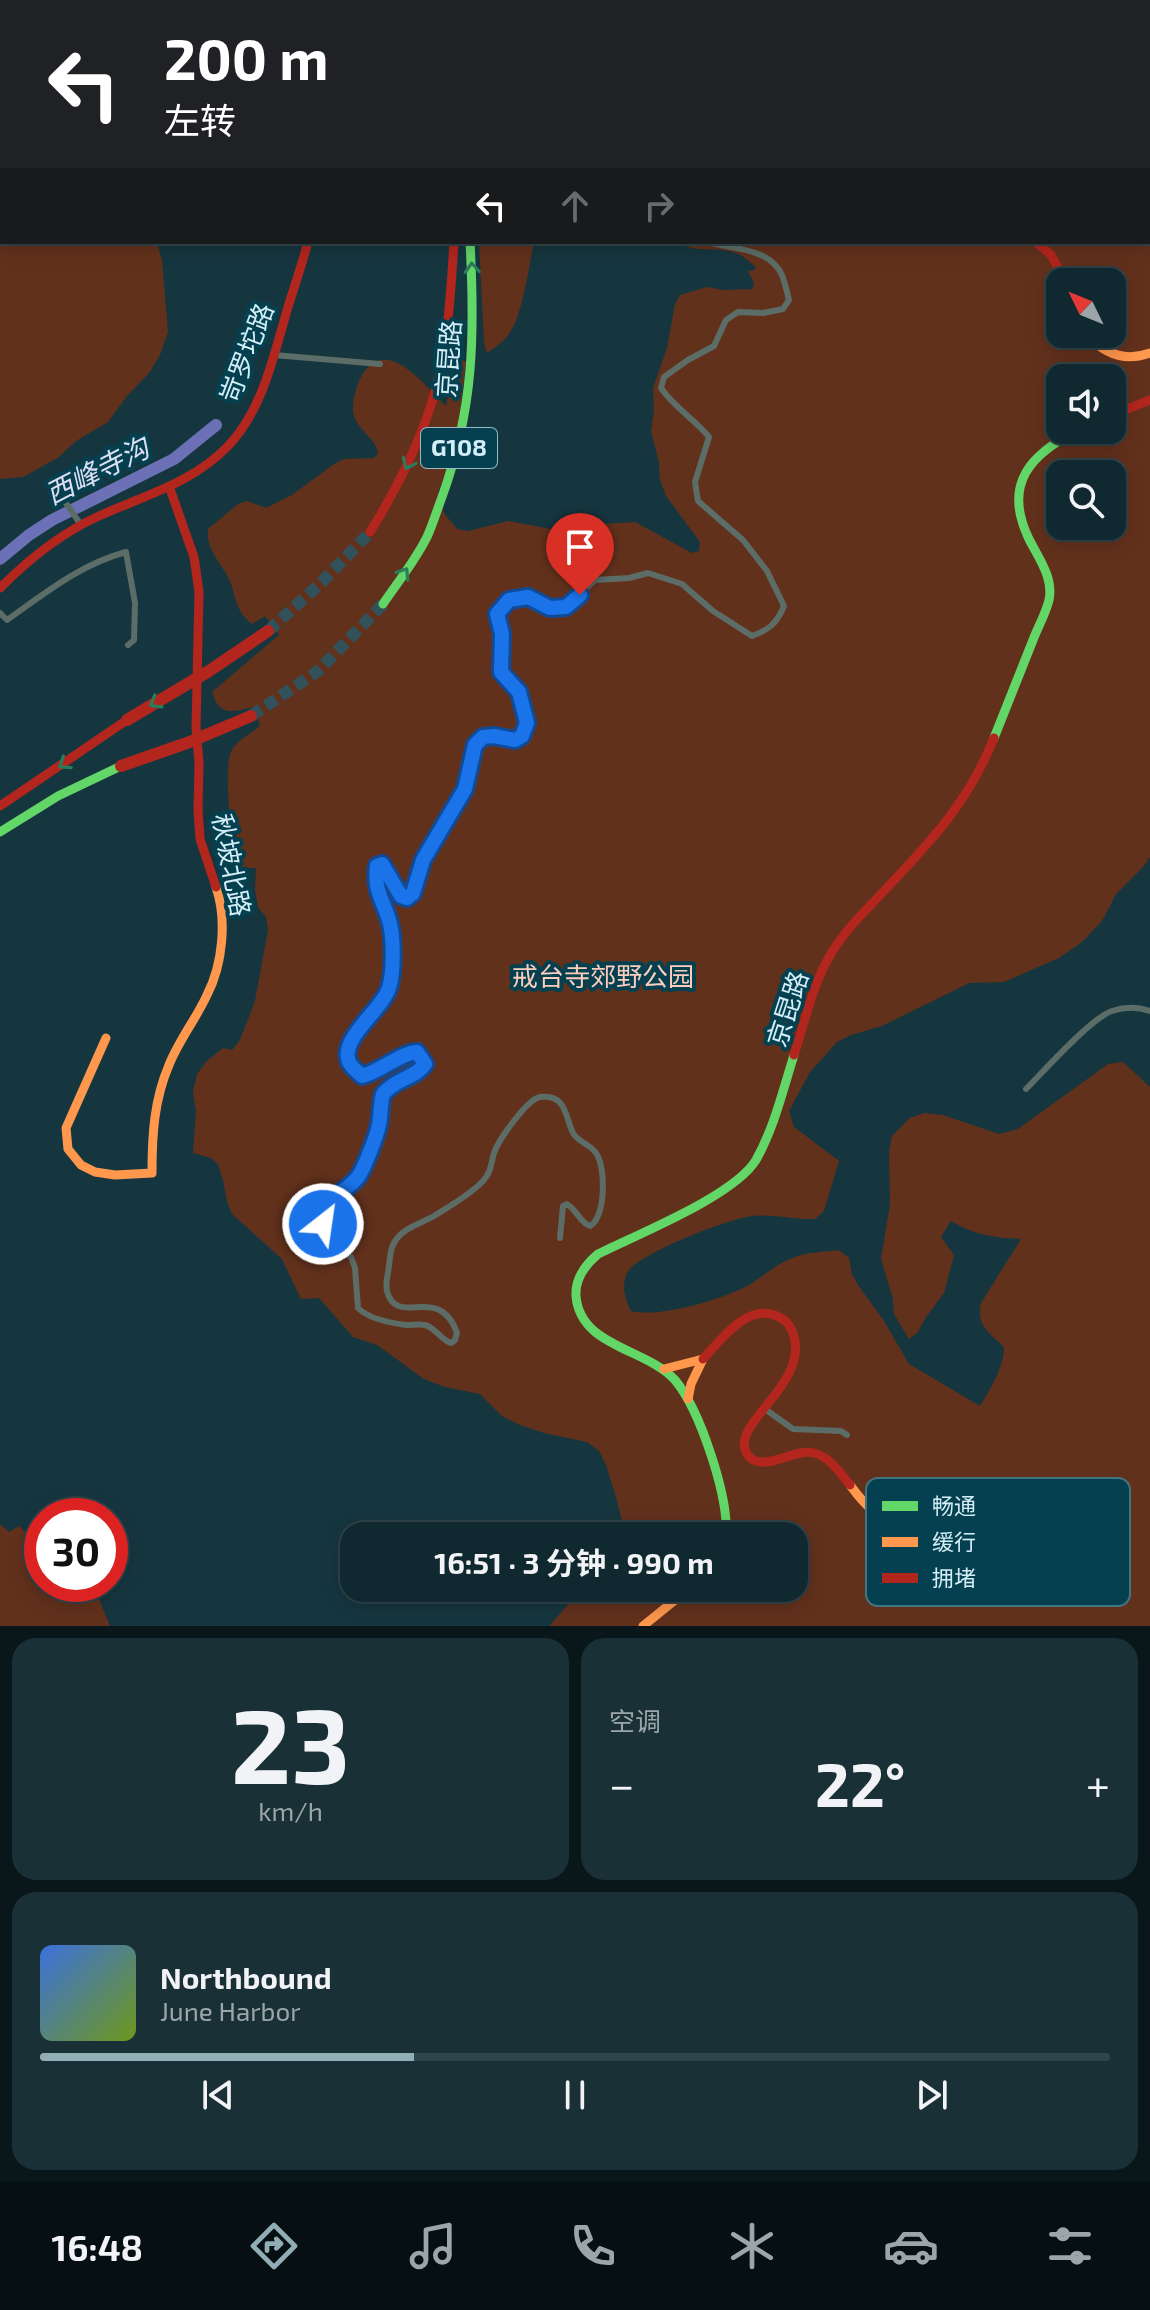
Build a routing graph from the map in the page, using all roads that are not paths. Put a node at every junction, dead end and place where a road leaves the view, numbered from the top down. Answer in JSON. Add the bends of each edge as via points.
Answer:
{"nodes":[{"id":1,"x":307,"y":244,"type":"edge"},
{"id":2,"x":454,"y":244,"type":"edge"},
{"id":3,"x":470,"y":244,"type":"edge"},
{"id":4,"x":717,"y":244,"type":"edge"},
{"id":5,"x":1038,"y":244,"type":"edge"},
{"id":6,"x":1058,"y":268,"type":"edge"},
{"id":7,"x":1102,"y":348,"type":"edge"},
{"id":8,"x":1150,"y":353,"type":"edge"},
{"id":9,"x":274,"y":355,"type":"junction"},
{"id":10,"x":380,"y":364,"type":"dead end"},
{"id":11,"x":1150,"y":400,"type":"edge"},
{"id":12,"x":1126,"y":409,"type":"edge"},
{"id":13,"x":1052,"y":444,"type":"edge"},
{"id":14,"x":169,"y":486,"type":"junction"},
{"id":15,"x":67,"y":504,"type":"dead end"},
{"id":16,"x":78,"y":519,"type":"junction"},
{"id":17,"x":370,"y":532,"type":"tunnel mouth"},
{"id":18,"x":0,"y":588,"type":"edge"},
{"id":19,"x":383,"y":604,"type":"tunnel mouth"},
{"id":20,"x":0,"y":613,"type":"edge"},
{"id":21,"x":268,"y":631,"type":"tunnel mouth"},
{"id":22,"x":128,"y":645,"type":"dead end"},
{"id":23,"x":251,"y":716,"type":"tunnel mouth"},
{"id":24,"x":0,"y":806,"type":"edge"},
{"id":25,"x":0,"y":832,"type":"edge"},
{"id":26,"x":1150,"y":1011,"type":"edge"},
{"id":27,"x":106,"y":1038,"type":"dead end"},
{"id":28,"x":1026,"y":1089,"type":"dead end"},
{"id":29,"x":560,"y":1238,"type":"dead end"},
{"id":30,"x":703,"y":1359,"type":"junction"},
{"id":31,"x":664,"y":1369,"type":"junction"},
{"id":32,"x":688,"y":1399,"type":"junction"},
{"id":33,"x":765,"y":1409,"type":"junction"},
{"id":34,"x":847,"y":1435,"type":"dead end"},
{"id":35,"x":866,"y":1506,"type":"edge"},
{"id":36,"x":727,"y":1522,"type":"edge"},
{"id":37,"x":673,"y":1602,"type":"edge"},
{"id":38,"x":643,"y":1626,"type":"edge"}],
"edges":[{"from":1,"to":9,"type":"main road","name":"岢罗坨路"},
{"from":2,"to":17,"type":"main road","name":"京昆路","number":"G108","one_way":true,"via":[[450,306],[428,415]]},
{"from":19,"to":3,"type":"main road","name":"京昆路","number":"G108","one_way":true,"via":[[425,541],[453,471],[475,349]]},
{"from":4,"to":29,"type":"street","via":[[765,256],[780,272],[789,300],[783,309],[738,312],[726,320],[714,346],[664,377],[661,388],[709,437],[695,482],[698,501],[743,540],[767,571],[784,606],[779,618],[752,636],[682,584],[648,573],[595,580],[566,607],[550,608],[528,597],[509,600],[497,614],[501,672],[519,692],[527,723],[515,740],[483,737],[475,745],[465,789],[423,860],[413,893],[401,896],[382,864],[377,866],[375,884],[393,940],[389,988],[347,1051],[349,1064],[362,1076],[409,1052],[417,1052],[425,1064],[383,1094],[380,1121],[362,1171],[322,1213],[323,1224],[351,1257],[358,1308],[364,1314],[429,1326],[447,1342],[455,1340],[457,1333],[445,1312],[431,1306],[406,1308],[390,1298],[392,1245],[407,1229],[482,1182],[520,1113],[541,1097],[562,1104],[573,1132],[594,1149],[601,1163],[602,1207],[596,1224],[586,1225],[567,1204]]},
{"from":5,"to":6,"type":"main road"},
{"from":7,"to":8,"type":"main road","via":[[1128,359]]},
{"from":9,"to":10,"type":"street"},
{"from":9,"to":14,"type":"main road","name":"岢罗坨路","via":[[253,406],[229,445]]},
{"from":11,"to":12,"type":"main road"},
{"from":13,"to":31,"type":"main road","name":"京昆路","via":[[1026,470],[1019,493],[1028,536],[1047,571],[1047,610],[964,798],[831,953],[755,1161],[719,1194],[598,1254],[578,1280],[579,1311],[591,1330]]},
{"from":14,"to":16,"type":"main road","name":"岢罗坨路"},
{"from":14,"to":27,"type":"main road","name":"秋坡北路","via":[[194,557],[199,592],[198,810],[200,839],[220,898],[222,928],[209,992],[159,1092],[152,1173],[96,1173],[69,1153],[64,1141]]},
{"from":15,"to":16,"type":"street"},
{"from":16,"to":18,"type":"main road","name":"岢罗坨路"},
{"from":20,"to":22,"type":"street","via":[[7,620],[67,577],[126,552],[135,603],[134,640]]},
{"from":21,"to":24,"type":"main road","one_way":true,"bridge":true},
{"from":23,"to":25,"type":"main road","bridge":true,"via":[[121,766]]},
{"from":26,"to":28,"type":"street","via":[[1138,1007],[1097,1019]]},
{"from":30,"to":31,"type":"main road"},
{"from":30,"to":32,"type":"main road"},
{"from":30,"to":33,"type":"main road","via":[[747,1318],[768,1313],[786,1322],[796,1343],[793,1365]]},
{"from":31,"to":32,"type":"main road","name":"京昆路"},
{"from":32,"to":36,"type":"main road","name":"京昆路","via":[[721,1488]]},
{"from":33,"to":34,"type":"street","via":[[793,1429]]},
{"from":33,"to":35,"type":"main road","via":[[743,1442],[754,1460],[814,1453],[836,1469]]},
{"from":37,"to":38,"type":"main road"}]}
